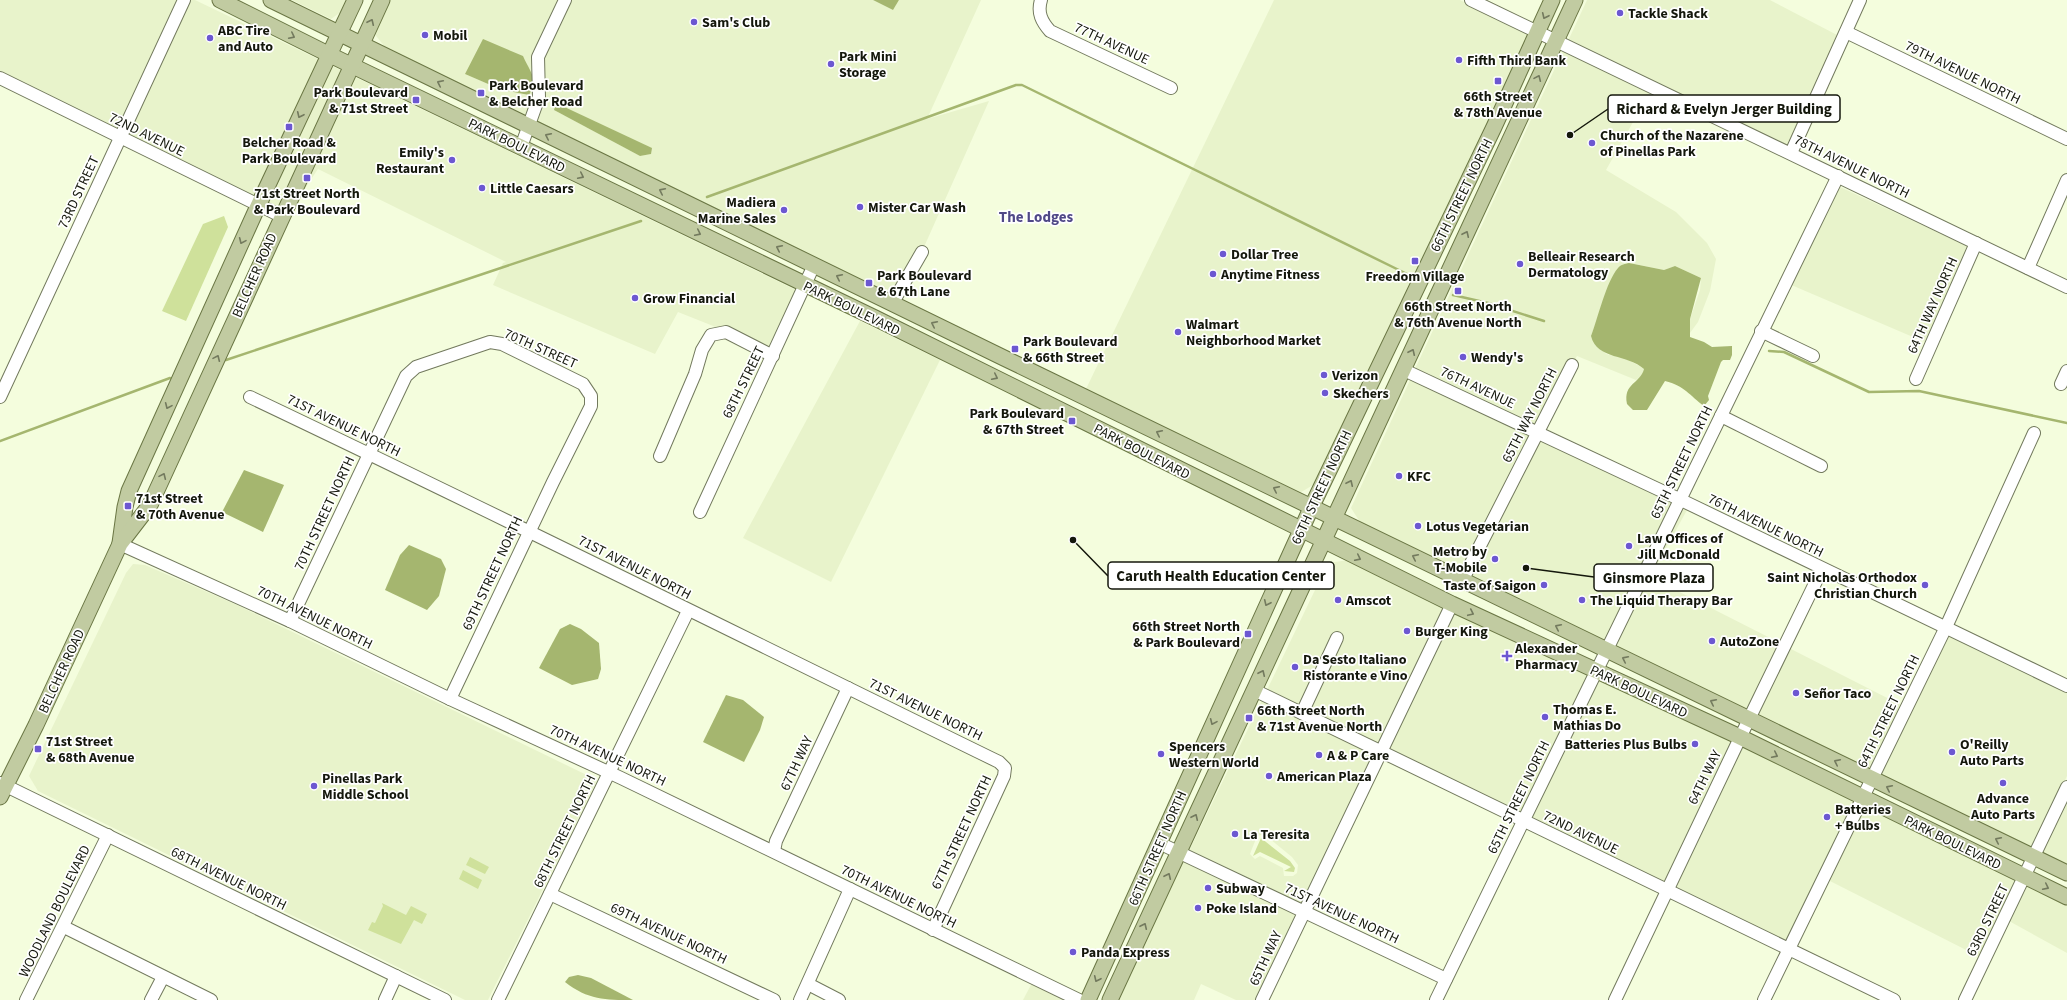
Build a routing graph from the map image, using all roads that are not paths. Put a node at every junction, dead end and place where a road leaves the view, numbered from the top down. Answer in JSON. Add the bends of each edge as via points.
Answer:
{"nodes":[{"id":1,"x":184,"y":0,"type":"edge"},
{"id":2,"x":220,"y":0,"type":"edge"},
{"id":3,"x":271,"y":0,"type":"edge"},
{"id":4,"x":355,"y":0,"type":"edge"},
{"id":5,"x":382,"y":0,"type":"edge"},
{"id":6,"x":565,"y":0,"type":"edge"},
{"id":7,"x":1041,"y":0,"type":"edge"},
{"id":8,"x":1471,"y":0,"type":"edge"},
{"id":9,"x":1552,"y":0,"type":"edge"},
{"id":10,"x":1575,"y":0,"type":"edge"},
{"id":11,"x":1860,"y":0,"type":"edge"},
{"id":12,"x":1537,"y":32,"type":"junction"},
{"id":13,"x":1846,"y":32,"type":"junction"},
{"id":14,"x":339,"y":33,"type":"junction"},
{"id":15,"x":1555,"y":41,"type":"junction"},
{"id":16,"x":360,"y":45,"type":"junction"},
{"id":17,"x":328,"y":54,"type":"junction"},
{"id":18,"x":351,"y":65,"type":"junction"},
{"id":19,"x":0,"y":78,"type":"edge"},
{"id":20,"x":1171,"y":88,"type":"dead end"},
{"id":21,"x":529,"y":127,"type":"junction"},
{"id":22,"x":120,"y":138,"type":"junction"},
{"id":23,"x":2067,"y":139,"type":"edge"},
{"id":24,"x":521,"y":147,"type":"junction"},
{"id":25,"x":1791,"y":153,"type":"junction"},
{"id":26,"x":1838,"y":176,"type":"junction"},
{"id":27,"x":2067,"y":180,"type":"edge"},
{"id":28,"x":258,"y":206,"type":"junction"},
{"id":29,"x":281,"y":216,"type":"junction"},
{"id":30,"x":1976,"y":243,"type":"junction"},
{"id":31,"x":922,"y":252,"type":"dead end"},
{"id":32,"x":814,"y":265,"type":"junction"},
{"id":33,"x":2028,"y":268,"type":"junction"},
{"id":34,"x":805,"y":285,"type":"junction"},
{"id":35,"x":2067,"y":287,"type":"edge"},
{"id":36,"x":892,"y":304,"type":"junction"},
{"id":37,"x":1761,"y":331,"type":"junction"},
{"id":38,"x":773,"y":356,"type":"junction"},
{"id":39,"x":1813,"y":356,"type":"dead end"},
{"id":40,"x":1572,"y":365,"type":"dead end"},
{"id":41,"x":1404,"y":370,"type":"junction"},
{"id":42,"x":2067,"y":371,"type":"edge"},
{"id":43,"x":406,"y":376,"type":"joint"},
{"id":44,"x":1916,"y":379,"type":"dead end"},
{"id":45,"x":2061,"y":384,"type":"dead end"},
{"id":46,"x":1028,"y":394,"type":"junction"},
{"id":47,"x":0,"y":397,"type":"edge"},
{"id":48,"x":250,"y":397,"type":"dead end"},
{"id":49,"x":1098,"y":404,"type":"junction"},
{"id":50,"x":1721,"y":416,"type":"junction"},
{"id":51,"x":1539,"y":432,"type":"junction"},
{"id":52,"x":2034,"y":433,"type":"dead end"},
{"id":53,"x":369,"y":454,"type":"junction"},
{"id":54,"x":660,"y":456,"type":"dead end"},
{"id":55,"x":563,"y":461,"type":"joint"},
{"id":56,"x":1821,"y":466,"type":"dead end"},
{"id":57,"x":1679,"y":499,"type":"junction"},
{"id":58,"x":1312,"y":506,"type":"junction"},
{"id":59,"x":700,"y":512,"type":"dead end"},
{"id":60,"x":1334,"y":518,"type":"junction"},
{"id":61,"x":529,"y":530,"type":"junction"},
{"id":62,"x":1301,"y":530,"type":"junction"},
{"id":63,"x":1323,"y":541,"type":"junction"},
{"id":64,"x":120,"y":544,"type":"junction"},
{"id":65,"x":1822,"y":569,"type":"junction"},
{"id":66,"x":1462,"y":581,"type":"junction"},
{"id":67,"x":1452,"y":604,"type":"junction"},
{"id":68,"x":688,"y":611,"type":"junction"},
{"id":69,"x":290,"y":621,"type":"junction"},
{"id":70,"x":1946,"y":627,"type":"junction"},
{"id":71,"x":1337,"y":638,"type":"dead end"},
{"id":72,"x":1606,"y":650,"type":"junction"},
{"id":73,"x":1596,"y":671,"type":"junction"},
{"id":74,"x":2067,"y":686,"type":"edge"},
{"id":75,"x":848,"y":688,"type":"junction"},
{"id":76,"x":1254,"y":690,"type":"junction"},
{"id":77,"x":450,"y":699,"type":"junction"},
{"id":78,"x":1302,"y":713,"type":"junction"},
{"id":79,"x":1749,"y":719,"type":"junction"},
{"id":80,"x":1740,"y":737,"type":"junction"},
{"id":81,"x":1382,"y":752,"type":"junction"},
{"id":82,"x":1005,"y":768,"type":"joint"},
{"id":83,"x":610,"y":772,"type":"junction"},
{"id":84,"x":1872,"y":780,"type":"junction"},
{"id":85,"x":2067,"y":787,"type":"edge"},
{"id":86,"x":2,"y":788,"type":"edge"},
{"id":87,"x":1863,"y":799,"type":"junction"},
{"id":88,"x":1523,"y":820,"type":"junction"},
{"id":89,"x":108,"y":835,"type":"junction"},
{"id":90,"x":1159,"y":843,"type":"junction"},
{"id":91,"x":774,"y":851,"type":"junction"},
{"id":92,"x":1179,"y":852,"type":"junction"},
{"id":93,"x":2034,"y":857,"type":"junction"},
{"id":94,"x":2067,"y":873,"type":"edge"},
{"id":95,"x":2024,"y":876,"type":"junction"},
{"id":96,"x":850,"y":889,"type":"junction"},
{"id":97,"x":1667,"y":890,"type":"junction"},
{"id":98,"x":550,"y":894,"type":"junction"},
{"id":99,"x":2067,"y":897,"type":"edge"},
{"id":100,"x":1304,"y":912,"type":"junction"},
{"id":101,"x":64,"y":927,"type":"junction"},
{"id":102,"x":933,"y":930,"type":"junction"},
{"id":103,"x":1789,"y":949,"type":"junction"},
{"id":104,"x":396,"y":976,"type":"junction"},
{"id":105,"x":163,"y":977,"type":"junction"},
{"id":106,"x":1446,"y":978,"type":"junction"},
{"id":107,"x":808,"y":984,"type":"junction"},
{"id":108,"x":26,"y":1000,"type":"edge"},
{"id":109,"x":151,"y":1000,"type":"edge"},
{"id":110,"x":211,"y":1000,"type":"edge"},
{"id":111,"x":385,"y":1000,"type":"edge"},
{"id":112,"x":445,"y":1000,"type":"edge"},
{"id":113,"x":498,"y":1000,"type":"edge"},
{"id":114,"x":774,"y":1000,"type":"edge"},
{"id":115,"x":800,"y":1000,"type":"edge"},
{"id":116,"x":839,"y":1000,"type":"edge"},
{"id":117,"x":1079,"y":1000,"type":"edge"},
{"id":118,"x":1088,"y":1000,"type":"edge"},
{"id":119,"x":1110,"y":1000,"type":"edge"},
{"id":120,"x":1262,"y":1000,"type":"edge"},
{"id":121,"x":1436,"y":1000,"type":"edge"},
{"id":122,"x":1615,"y":1000,"type":"edge"},
{"id":123,"x":1764,"y":1000,"type":"edge"},
{"id":124,"x":1894,"y":1000,"type":"edge"},
{"id":125,"x":1965,"y":1000,"type":"edge"}],
"edges":[{"from":1,"to":22,"type":"street","name":"73RD STREET"},
{"from":2,"to":17,"type":"main road","name":"PARK BOULEVARD","one_way":true},
{"from":3,"to":14,"type":"main road","name":"PARK BOULEVARD"},
{"from":4,"to":14,"type":"main road","name":"BELCHER ROAD"},
{"from":16,"to":5,"type":"main road","name":"BELCHER ROAD","one_way":true},
{"from":6,"to":21,"type":"street","via":[[538,57],[539,97]]},
{"from":7,"to":20,"type":"street","name":"77TH AVENUE","via":[[1042,22],[1050,31]]},
{"from":8,"to":12,"type":"street","name":"78TH AVENUE NORTH"},
{"from":9,"to":12,"type":"main road","name":"66TH STREET NORTH","one_way":true},
{"from":10,"to":15,"type":"main road","name":"66TH STREET NORTH"},
{"from":11,"to":13,"type":"street"},
{"from":12,"to":15,"type":"street","name":"78TH AVENUE NORTH"},
{"from":12,"to":58,"type":"main road","name":"66TH STREET NORTH"},
{"from":13,"to":23,"type":"street","name":"79TH AVENUE NORTH"},
{"from":13,"to":25,"type":"street"},
{"from":14,"to":16,"type":"main road","name":"PARK BOULEVARD"},
{"from":14,"to":17,"type":"main road","name":"BELCHER ROAD"},
{"from":15,"to":25,"type":"street","name":"78TH AVENUE NORTH"},
{"from":41,"to":15,"type":"main road","name":"66TH STREET NORTH","one_way":true},
{"from":16,"to":18,"type":"main road","name":"BELCHER ROAD"},
{"from":21,"to":16,"type":"main road","name":"PARK BOULEVARD","one_way":true},
{"from":17,"to":18,"type":"main road","name":"PARK BOULEVARD"},
{"from":17,"to":28,"type":"main road","name":"BELCHER ROAD","one_way":true},
{"from":18,"to":24,"type":"main road","name":"PARK BOULEVARD"},
{"from":18,"to":29,"type":"main road","name":"BELCHER ROAD"},
{"from":19,"to":22,"type":"street","name":"72ND AVENUE"},
{"from":21,"to":24,"type":"street"},
{"from":32,"to":21,"type":"main road","name":"PARK BOULEVARD","one_way":true},
{"from":22,"to":28,"type":"street","name":"72ND AVENUE"},
{"from":22,"to":47,"type":"street","name":"73RD STREET"},
{"from":24,"to":34,"type":"main road","name":"PARK BOULEVARD","one_way":true},
{"from":25,"to":26,"type":"street","name":"78TH AVENUE NORTH"},
{"from":26,"to":30,"type":"street","name":"78TH AVENUE NORTH"},
{"from":26,"to":37,"type":"street","name":"65TH STREET NORTH"},
{"from":27,"to":33,"type":"street"},
{"from":28,"to":29,"type":"street","name":"72ND AVENUE"},
{"from":28,"to":64,"type":"main road","name":"BELCHER ROAD","one_way":true,"via":[[129,490]]},
{"from":64,"to":29,"type":"main road","name":"BELCHER ROAD","one_way":true,"via":[[150,505]]},
{"from":30,"to":33,"type":"street","name":"78TH AVENUE NORTH"},
{"from":30,"to":44,"type":"street","name":"64TH WAY NORTH"},
{"from":31,"to":36,"type":"street"},
{"from":32,"to":34,"type":"street","name":"68TH STREET"},
{"from":36,"to":32,"type":"main road","name":"PARK BOULEVARD","one_way":true},
{"from":33,"to":35,"type":"street","name":"78TH AVENUE NORTH"},
{"from":34,"to":38,"type":"street","name":"68TH STREET"},
{"from":34,"to":46,"type":"main road","name":"PARK BOULEVARD","one_way":true},
{"from":49,"to":36,"type":"main road","name":"PARK BOULEVARD","one_way":true},
{"from":37,"to":39,"type":"street"},
{"from":37,"to":50,"type":"street","name":"65TH STREET NORTH"},
{"from":38,"to":54,"type":"street","via":[[726,332],[711,335],[702,350],[695,374]]},
{"from":38,"to":59,"type":"street","name":"68TH STREET"},
{"from":40,"to":51,"type":"street","name":"65TH WAY NORTH"},
{"from":41,"to":51,"type":"street","name":"76TH AVENUE"},
{"from":60,"to":41,"type":"main road","name":"66TH STREET NORTH","one_way":true},
{"from":42,"to":45,"type":"street"},
{"from":43,"to":53,"type":"street","name":"70TH STREET NORTH"},
{"from":43,"to":55,"type":"street","name":"70TH STREET","via":[[416,367],[490,342],[502,344],[583,384],[591,396],[591,406]]},
{"from":46,"to":49,"type":"main road","via":[[1035,388],[1049,390],[1080,405],[1089,407]]},
{"from":46,"to":62,"type":"main road","name":"PARK BOULEVARD"},
{"from":48,"to":53,"type":"street","name":"71ST AVENUE NORTH"},
{"from":58,"to":49,"type":"main road","name":"PARK BOULEVARD","one_way":true},
{"from":50,"to":56,"type":"street"},
{"from":50,"to":57,"type":"street","name":"65TH STREET NORTH"},
{"from":51,"to":57,"type":"street","name":"76TH AVENUE NORTH"},
{"from":51,"to":66,"type":"street","name":"65TH WAY NORTH"},
{"from":52,"to":70,"type":"street","name":"64TH STREET NORTH"},
{"from":53,"to":61,"type":"street","name":"71ST AVENUE NORTH"},
{"from":53,"to":69,"type":"street","name":"70TH STREET NORTH"},
{"from":55,"to":61,"type":"street","name":"69TH STREET NORTH"},
{"from":57,"to":65,"type":"street","name":"76TH AVENUE NORTH"},
{"from":57,"to":72,"type":"street","name":"65TH STREET NORTH"},
{"from":58,"to":60,"type":"main road","name":"PARK BOULEVARD"},
{"from":58,"to":62,"type":"main road","name":"66TH STREET NORTH"},
{"from":60,"to":63,"type":"main road","name":"66TH STREET NORTH"},
{"from":66,"to":60,"type":"main road","name":"PARK BOULEVARD","one_way":true},
{"from":61,"to":68,"type":"street","name":"71ST AVENUE NORTH"},
{"from":61,"to":77,"type":"street","name":"69TH STREET NORTH"},
{"from":62,"to":63,"type":"main road","name":"PARK BOULEVARD"},
{"from":62,"to":90,"type":"main road","name":"66TH STREET NORTH","one_way":true},
{"from":63,"to":67,"type":"main road","name":"PARK BOULEVARD","one_way":true},
{"from":76,"to":63,"type":"main road","name":"66TH STREET NORTH","one_way":true},
{"from":64,"to":69,"type":"street","name":"70TH AVENUE NORTH"},
{"from":64,"to":86,"type":"main road","name":"BELCHER ROAD"},
{"from":65,"to":70,"type":"street","name":"76TH AVENUE NORTH"},
{"from":65,"to":79,"type":"street","name":"64TH WAY"},
{"from":72,"to":66,"type":"main road","name":"PARK BOULEVARD","one_way":true},
{"from":67,"to":73,"type":"main road","name":"PARK BOULEVARD","one_way":true},
{"from":67,"to":81,"type":"street","name":"65TH WAY"},
{"from":68,"to":75,"type":"street","name":"71ST AVENUE NORTH"},
{"from":68,"to":83,"type":"street","name":"68TH STREET NORTH"},
{"from":69,"to":77,"type":"street","name":"70TH AVENUE NORTH"},
{"from":70,"to":74,"type":"street","name":"76TH AVENUE NORTH"},
{"from":70,"to":84,"type":"street","name":"64TH STREET NORTH"},
{"from":71,"to":78,"type":"street"},
{"from":72,"to":73,"type":"street","name":"65TH STREET NORTH"},
{"from":79,"to":72,"type":"main road","name":"PARK BOULEVARD","one_way":true},
{"from":73,"to":80,"type":"main road","name":"PARK BOULEVARD"},
{"from":73,"to":88,"type":"street","name":"65TH STREET NORTH"},
{"from":75,"to":82,"type":"street","name":"71ST AVENUE NORTH","via":[[999,762]]},
{"from":75,"to":91,"type":"street","name":"67TH WAY","via":[[776,841]]},
{"from":76,"to":78,"type":"street","name":"72ND AVENUE"},
{"from":92,"to":76,"type":"main road","name":"66TH STREET NORTH","one_way":true},
{"from":77,"to":83,"type":"street","name":"70TH AVENUE NORTH"},
{"from":78,"to":81,"type":"street","name":"72ND AVENUE"},
{"from":79,"to":80,"type":"street","name":"64TH WAY"},
{"from":84,"to":79,"type":"main road","name":"PARK BOULEVARD","one_way":true},
{"from":80,"to":87,"type":"main road","name":"PARK BOULEVARD","one_way":true},
{"from":80,"to":97,"type":"street","name":"64TH WAY"},
{"from":81,"to":88,"type":"street","name":"72ND AVENUE"},
{"from":81,"to":100,"type":"street","name":"65TH WAY"},
{"from":82,"to":102,"type":"street","name":"67TH STREET NORTH","via":[[1004,776]]},
{"from":83,"to":91,"type":"street","name":"70TH AVENUE NORTH"},
{"from":83,"to":98,"type":"street","name":"68TH STREET NORTH"},
{"from":84,"to":87,"type":"street","name":"64TH STREET NORTH"},
{"from":93,"to":84,"type":"main road","name":"PARK BOULEVARD","one_way":true},
{"from":85,"to":93,"type":"street","name":"63RD STREET"},
{"from":86,"to":89,"type":"street","name":"68TH AVENUE NORTH"},
{"from":87,"to":95,"type":"main road","name":"PARK BOULEVARD"},
{"from":87,"to":103,"type":"street","name":"64TH STREET NORTH"},
{"from":88,"to":97,"type":"street","name":"72ND AVENUE"},
{"from":88,"to":106,"type":"street","name":"65TH STREET NORTH"},
{"from":89,"to":101,"type":"street","name":"WOODLAND BOULEVARD"},
{"from":89,"to":104,"type":"street","name":"68TH AVENUE NORTH"},
{"from":90,"to":92,"type":"street","name":"71ST AVENUE NORTH"},
{"from":90,"to":118,"type":"main road","name":"66TH STREET NORTH","one_way":true},
{"from":91,"to":96,"type":"street","name":"70TH AVENUE NORTH"},
{"from":92,"to":100,"type":"street","name":"71ST AVENUE NORTH"},
{"from":119,"to":92,"type":"main road","name":"66TH STREET NORTH","one_way":true},
{"from":93,"to":94,"type":"main road","name":"PARK BOULEVARD"},
{"from":93,"to":95,"type":"street","name":"63RD STREET"},
{"from":95,"to":99,"type":"main road","name":"PARK BOULEVARD","one_way":true},
{"from":95,"to":125,"type":"street","name":"63RD STREET"},
{"from":96,"to":102,"type":"street","name":"70TH AVENUE NORTH"},
{"from":96,"to":107,"type":"street"},
{"from":97,"to":103,"type":"street","name":"72ND AVENUE"},
{"from":97,"to":122,"type":"street","name":"64TH WAY"},
{"from":98,"to":113,"type":"street","name":"68TH STREET NORTH"},
{"from":98,"to":114,"type":"street","name":"69TH AVENUE NORTH"},
{"from":100,"to":106,"type":"street","name":"71ST AVENUE NORTH"},
{"from":100,"to":120,"type":"street","name":"65TH WAY"},
{"from":101,"to":105,"type":"street"},
{"from":101,"to":108,"type":"street","name":"WOODLAND BOULEVARD"},
{"from":102,"to":117,"type":"street","name":"70TH AVENUE NORTH"},
{"from":103,"to":123,"type":"street","name":"64TH STREET NORTH"},
{"from":103,"to":124,"type":"street","name":"72ND AVENUE"},
{"from":104,"to":111,"type":"street"},
{"from":104,"to":112,"type":"street","name":"68TH AVENUE NORTH"},
{"from":105,"to":109,"type":"street"},
{"from":105,"to":110,"type":"street"},
{"from":106,"to":121,"type":"street","name":"65TH STREET NORTH"},
{"from":107,"to":115,"type":"street"},
{"from":107,"to":116,"type":"street"}]}
